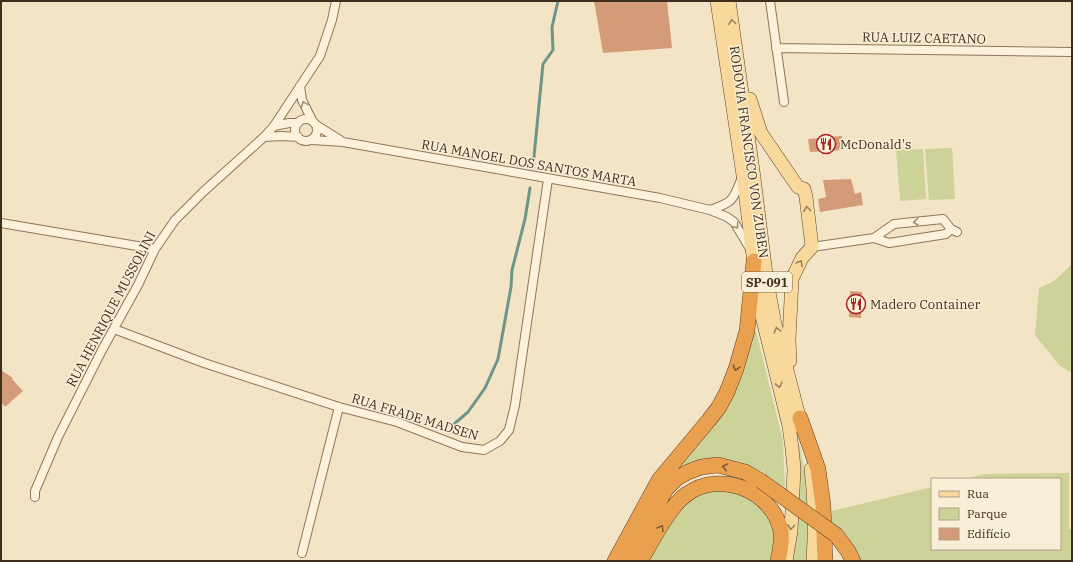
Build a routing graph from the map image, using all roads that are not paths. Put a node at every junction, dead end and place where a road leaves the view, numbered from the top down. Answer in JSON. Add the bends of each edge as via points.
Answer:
{"nodes":[{"id":1,"x":336,"y":1,"type":"edge"},
{"id":2,"x":718,"y":1,"type":"edge"},
{"id":3,"x":729,"y":1,"type":"edge"},
{"id":4,"x":770,"y":1,"type":"edge"},
{"id":5,"x":734,"y":39,"type":"junction"},
{"id":6,"x":776,"y":48,"type":"junction"},
{"id":7,"x":1072,"y":52,"type":"edge"},
{"id":8,"x":300,"y":86,"type":"junction"},
{"id":9,"x":289,"y":101,"type":"junction"},
{"id":10,"x":784,"y":102,"type":"dead end"},
{"id":11,"x":298,"y":122,"type":"junction"},
{"id":12,"x":289,"y":123,"type":"junction"},
{"id":13,"x":314,"y":124,"type":"junction"},
{"id":14,"x":274,"y":126,"type":"junction"},
{"id":15,"x":264,"y":137,"type":"junction"},
{"id":16,"x":298,"y":137,"type":"junction"},
{"id":17,"x":312,"y":140,"type":"junction"},
{"id":18,"x":343,"y":142,"type":"junction"},
{"id":19,"x":743,"y":175,"type":"junction"},
{"id":20,"x":548,"y":179,"type":"junction"},
{"id":21,"x":710,"y":210,"type":"junction"},
{"id":22,"x":1,"y":223,"type":"edge"},
{"id":23,"x":874,"y":238,"type":"junction"},
{"id":24,"x":812,"y":248,"type":"junction"},
{"id":25,"x":155,"y":249,"type":"junction"},
{"id":26,"x":753,"y":257,"type":"junction"},
{"id":27,"x":114,"y":329,"type":"junction"},
{"id":28,"x":791,"y":384,"type":"junction"},
{"id":29,"x":339,"y":407,"type":"junction"},
{"id":30,"x":800,"y":418,"type":"junction"},
{"id":31,"x":34,"y":497,"type":"dead end"},
{"id":32,"x":302,"y":553,"type":"dead end"},
{"id":33,"x":615,"y":561,"type":"edge"},
{"id":34,"x":627,"y":561,"type":"edge"},
{"id":35,"x":640,"y":561,"type":"edge"},
{"id":36,"x":778,"y":561,"type":"edge"},
{"id":37,"x":786,"y":561,"type":"edge"},
{"id":38,"x":813,"y":561,"type":"edge"},
{"id":39,"x":825,"y":561,"type":"edge"},
{"id":40,"x":853,"y":561,"type":"edge"}],
"edges":[{"from":1,"to":8,"type":"street","name":"RUA HENRIQUE MUSSOLINI","via":[[320,56]]},
{"from":2,"to":19,"type":"main road","name":"RODOVIA FRANCISCO VON ZUBEN","number":"SP-091"},
{"from":5,"to":3,"type":"main road","name":"RODOVIA FRANCISCO VON ZUBEN","number":"SP-091","one_way":true},
{"from":4,"to":6,"type":"street"},
{"from":24,"to":5,"type":"main road","one_way":true,"via":[[804,189],[798,187],[761,133]]},
{"from":28,"to":5,"type":"main road","name":"RODOVIA FRANCISCO VON ZUBEN","number":"SP-091","one_way":true,"via":[[767,282]]},
{"from":6,"to":7,"type":"street","name":"RUA LUIZ CAETANO"},
{"from":6,"to":10,"type":"street"},
{"from":8,"to":9,"type":"street","name":"RUA HENRIQUE MUSSOLINI"},
{"from":13,"to":8,"type":"street","one_way":true,"via":[[302,100]]},
{"from":9,"to":12,"type":"street"},
{"from":9,"to":14,"type":"street","name":"RUA HENRIQUE MUSSOLINI"},
{"from":11,"to":12,"type":"street"},
{"from":11,"to":13,"type":"street","via":[[308,119]]},
{"from":11,"to":16,"type":"street","via":[[295,132]]},
{"from":12,"to":14,"type":"street"},
{"from":13,"to":17,"type":"street","via":[[317,131]]},
{"from":13,"to":18,"type":"street","name":"RUA MANOEL DOS SANTOS MARTA"},
{"from":14,"to":15,"type":"street","name":"RUA HENRIQUE MUSSOLINI"},
{"from":15,"to":16,"type":"street"},
{"from":15,"to":25,"type":"street","name":"RUA HENRIQUE MUSSOLINI","via":[[175,220]]},
{"from":16,"to":17,"type":"street","via":[[304,141]]},
{"from":17,"to":18,"type":"street","name":"RUA MANOEL DOS SANTOS MARTA"},
{"from":18,"to":20,"type":"street","name":"RUA MANOEL DOS SANTOS MARTA"},
{"from":19,"to":21,"type":"street","via":[[732,200],[726,205]]},
{"from":19,"to":26,"type":"main road","name":"RODOVIA FRANCISCO VON ZUBEN","number":"SP-091"},
{"from":20,"to":21,"type":"street","name":"RUA MANOEL DOS SANTOS MARTA","via":[[660,198]]},
{"from":20,"to":29,"type":"street","name":"RUA FRADE MADSEN","via":[[515,405],[509,430],[500,441],[484,450],[462,447],[397,422]]},
{"from":21,"to":26,"type":"street","name":"RUA MANOEL DOS SANTOS MARTA","one_way":true,"via":[[734,222]]},
{"from":22,"to":25,"type":"street"},
{"from":23,"to":23,"type":"street","one_way":true,"via":[[890,243],[946,234],[954,230],[943,219],[894,224]]},
{"from":23,"to":24,"type":"street"},
{"from":28,"to":24,"type":"main road","one_way":true,"via":[[792,279],[802,258]]},
{"from":25,"to":27,"type":"street","name":"RUA HENRIQUE MUSSOLINI"},
{"from":26,"to":33,"type":"highway","one_way":true,"via":[[747,331],[726,392],[710,420],[658,480]]},
{"from":26,"to":37,"type":"main road","name":"RODOVIA FRANCISCO VON ZUBEN","number":"SP-091","one_way":true,"via":[[759,304],[792,448],[794,469],[791,531]]},
{"from":27,"to":29,"type":"street","name":"RUA FRADE MADSEN","via":[[204,363]]},
{"from":27,"to":31,"type":"street","name":"RUA HENRIQUE MUSSOLINI","via":[[58,437]]},
{"from":28,"to":30,"type":"main road","name":"RODOVIA FRANCISCO VON ZUBEN","number":"SP-091"},
{"from":29,"to":32,"type":"street"},
{"from":30,"to":38,"type":"main road","name":"RODOVIA FRANCISCO VON ZUBEN","number":"SP-091","via":[[812,481],[815,538]]},
{"from":30,"to":39,"type":"highway","via":[[820,480]]},
{"from":40,"to":34,"type":"highway","one_way":true,"bridge":true,"via":[[836,535],[761,481],[745,472],[718,465],[701,467],[676,478],[666,489]]},
{"from":35,"to":36,"type":"highway","one_way":true,"via":[[680,498],[694,489],[718,483],[729,483],[746,490],[772,511],[781,532]]}]}
